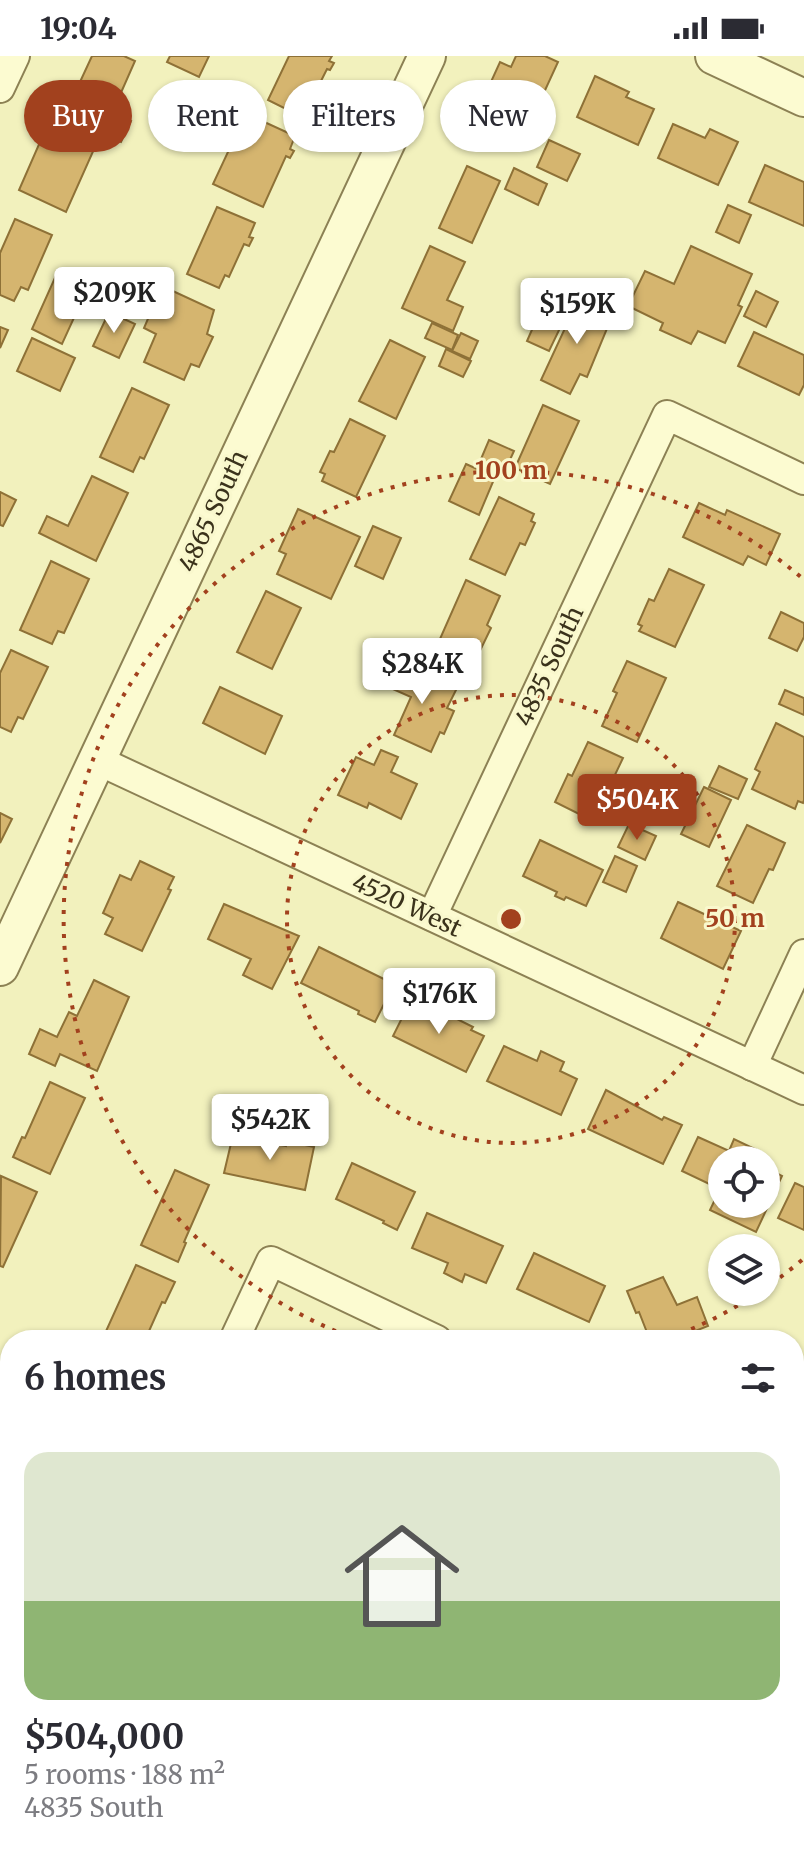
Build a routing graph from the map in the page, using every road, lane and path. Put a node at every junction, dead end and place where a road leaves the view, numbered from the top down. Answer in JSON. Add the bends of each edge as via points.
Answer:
{"nodes":[{"id":1,"x":15,"y":56,"type":"edge"},
{"id":2,"x":427,"y":56,"type":"edge"},
{"id":3,"x":714,"y":56,"type":"edge"},
{"id":4,"x":0,"y":88,"type":"edge"},
{"id":5,"x":804,"y":98,"type":"edge"},
{"id":6,"x":804,"y":480,"type":"edge"},
{"id":7,"x":97,"y":760,"type":"junction"},
{"id":8,"x":432,"y":916,"type":"junction"},
{"id":9,"x":804,"y":954,"type":"edge"},
{"id":10,"x":0,"y":967,"type":"edge"},
{"id":11,"x":752,"y":1066,"type":"junction"},
{"id":12,"x":804,"y":1090,"type":"edge"},
{"id":13,"x":239,"y":1330,"type":"edge"},
{"id":14,"x":416,"y":1330,"type":"edge"}],
"edges":[{"from":1,"to":4,"type":"street"},
{"from":2,"to":7,"type":"street","name":"4865 South"},
{"from":3,"to":5,"type":"street"},
{"from":6,"to":8,"type":"street","name":"4835 South","via":[[667,415]]},
{"from":7,"to":8,"type":"street","name":"4520 West"},
{"from":7,"to":10,"type":"street","name":"4865 South"},
{"from":8,"to":11,"type":"street","name":"4520 West"},
{"from":9,"to":11,"type":"street"},
{"from":11,"to":12,"type":"street","name":"4520 West"},
{"from":13,"to":14,"type":"street","via":[[271,1261]]}]}
